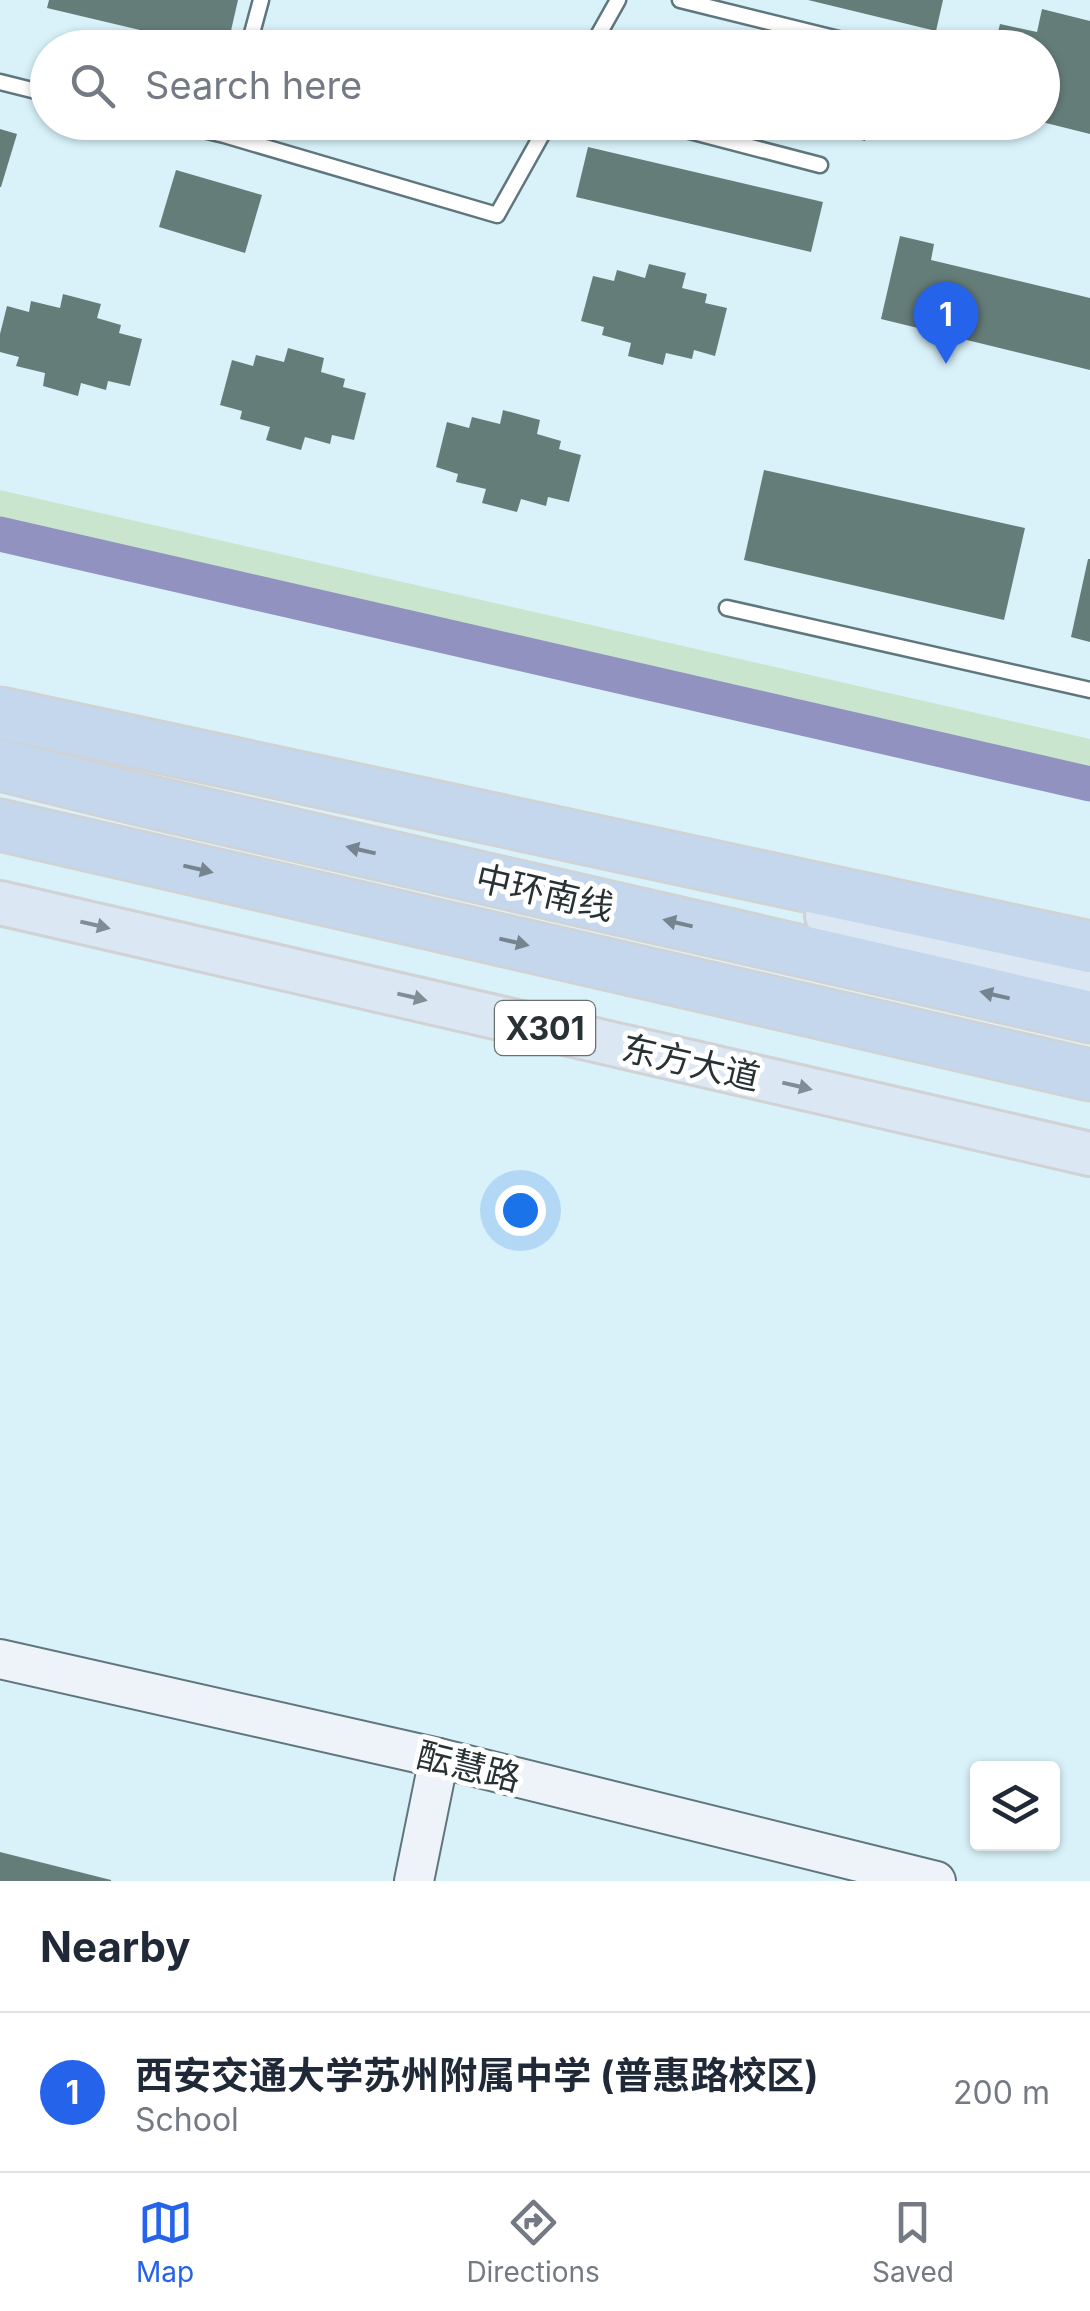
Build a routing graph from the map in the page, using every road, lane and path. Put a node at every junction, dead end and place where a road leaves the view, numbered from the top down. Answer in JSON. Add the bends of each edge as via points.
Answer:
{"nodes":[{"id":1,"x":261,"y":0,"type":"edge"},
{"id":2,"x":618,"y":0,"type":"edge"},
{"id":3,"x":680,"y":0,"type":"edge"},
{"id":4,"x":253,"y":30,"type":"edge"},
{"id":5,"x":602,"y":30,"type":"edge"},
{"id":6,"x":802,"y":30,"type":"edge"},
{"id":7,"x":0,"y":82,"type":"edge"},
{"id":8,"x":30,"y":90,"type":"edge"},
{"id":9,"x":261,"y":140,"type":"edge"},
{"id":10,"x":539,"y":140,"type":"edge"},
{"id":11,"x":724,"y":140,"type":"edge"},
{"id":12,"x":820,"y":165,"type":"dead end"},
{"id":13,"x":727,"y":608,"type":"dead end"},
{"id":14,"x":1090,"y":690,"type":"edge"},
{"id":15,"x":0,"y":712,"type":"edge"},
{"id":16,"x":0,"y":733,"type":"edge"},
{"id":17,"x":0,"y":765,"type":"edge"},
{"id":18,"x":0,"y":825,"type":"edge"},
{"id":19,"x":0,"y":903,"type":"edge"},
{"id":20,"x":1090,"y":947,"type":"edge"},
{"id":21,"x":1090,"y":974,"type":"edge"},
{"id":22,"x":1090,"y":1017,"type":"edge"},
{"id":23,"x":1090,"y":1074,"type":"edge"},
{"id":24,"x":1090,"y":1154,"type":"edge"},
{"id":25,"x":0,"y":1660,"type":"edge"},
{"id":26,"x":439,"y":1758,"type":"junction"},
{"id":27,"x":414,"y":1881,"type":"edge"},
{"id":28,"x":936,"y":1881,"type":"edge"}],
"edges":[{"from":1,"to":4,"type":"lane"},
{"from":2,"to":5,"type":"lane"},
{"from":3,"to":6,"type":"lane"},
{"from":7,"to":8,"type":"lane"},
{"from":9,"to":10,"type":"lane","via":[[496,215]]},
{"from":11,"to":12,"type":"lane"},
{"from":13,"to":14,"type":"lane"},
{"from":15,"to":20,"type":"highway"},
{"from":16,"to":21,"type":"main road"},
{"from":22,"to":17,"type":"highway","name":"中环南线","one_way":true},
{"from":18,"to":23,"type":"highway","name":"中环南线","one_way":true},
{"from":19,"to":24,"type":"main road","name":"东方大道","number":"X301","one_way":true},
{"from":25,"to":26,"type":"street","name":"酝慧路"},
{"from":26,"to":27,"type":"street"},
{"from":26,"to":28,"type":"street","name":"酝慧路"}]}
